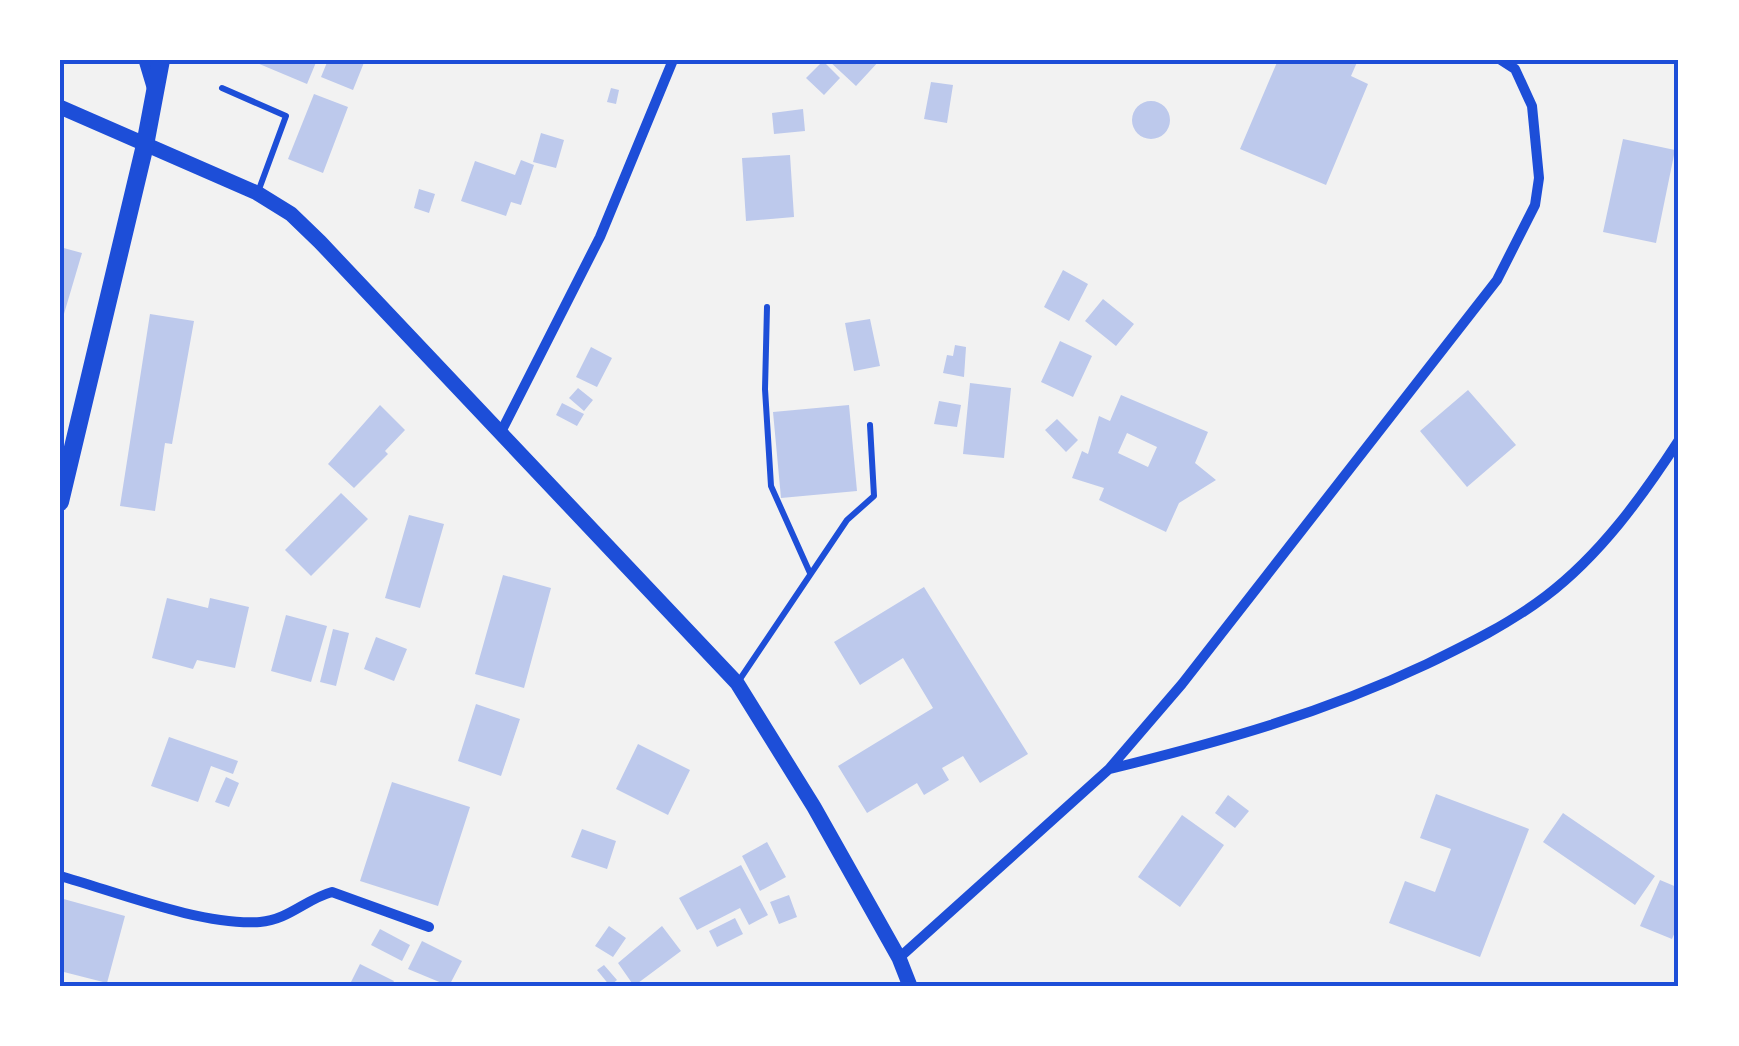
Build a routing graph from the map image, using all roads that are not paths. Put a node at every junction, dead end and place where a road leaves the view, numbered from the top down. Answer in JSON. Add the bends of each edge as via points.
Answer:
{"nodes":[{"id":1,"x":146,"y":60,"type":"edge"},
{"id":2,"x":161,"y":60,"type":"edge"},
{"id":3,"x":672,"y":60,"type":"edge"},
{"id":4,"x":1501,"y":60,"type":"edge"},
{"id":5,"x":222,"y":88,"type":"dead end"},
{"id":6,"x":156,"y":92,"type":"junction"},
{"id":7,"x":60,"y":107,"type":"edge"},
{"id":8,"x":145,"y":145,"type":"junction"},
{"id":9,"x":257,"y":193,"type":"junction"},
{"id":10,"x":767,"y":307,"type":"dead end"},
{"id":11,"x":870,"y":425,"type":"dead end"},
{"id":12,"x":500,"y":434,"type":"junction"},
{"id":13,"x":1679,"y":440,"type":"edge"},
{"id":14,"x":61,"y":494,"type":"edge"},
{"id":15,"x":810,"y":574,"type":"junction"},
{"id":16,"x":738,"y":682,"type":"junction"},
{"id":17,"x":1108,"y":770,"type":"junction"},
{"id":18,"x":60,"y":876,"type":"edge"},
{"id":19,"x":429,"y":927,"type":"dead end"},
{"id":20,"x":898,"y":958,"type":"junction"},
{"id":21,"x":910,"y":986,"type":"edge"}],
"edges":[{"from":1,"to":6,"type":"street"},
{"from":2,"to":6,"type":"main road"},
{"from":3,"to":12,"type":"street","via":[[600,237]]},
{"from":4,"to":17,"type":"street","via":[[1515,69],[1532,106],[1539,178],[1535,204],[1497,280]]},
{"from":5,"to":9,"type":"lane","via":[[286,116]]},
{"from":6,"to":8,"type":"main road"},
{"from":7,"to":8,"type":"street"},
{"from":8,"to":9,"type":"street"},
{"from":8,"to":14,"type":"main road"},
{"from":9,"to":12,"type":"street","via":[[320,242]]},
{"from":10,"to":15,"type":"lane","via":[[771,486]]},
{"from":11,"to":15,"type":"lane","via":[[874,496],[847,520]]},
{"from":12,"to":16,"type":"street"},
{"from":13,"to":17,"type":"street","via":[[1601,544],[1547,595],[1482,638],[1266,729]]},
{"from":15,"to":16,"type":"lane"},
{"from":16,"to":20,"type":"street"},
{"from":17,"to":20,"type":"street"},
{"from":18,"to":19,"type":"street","via":[[194,914],[260,922],[332,892]]},
{"from":20,"to":21,"type":"street"}]}
